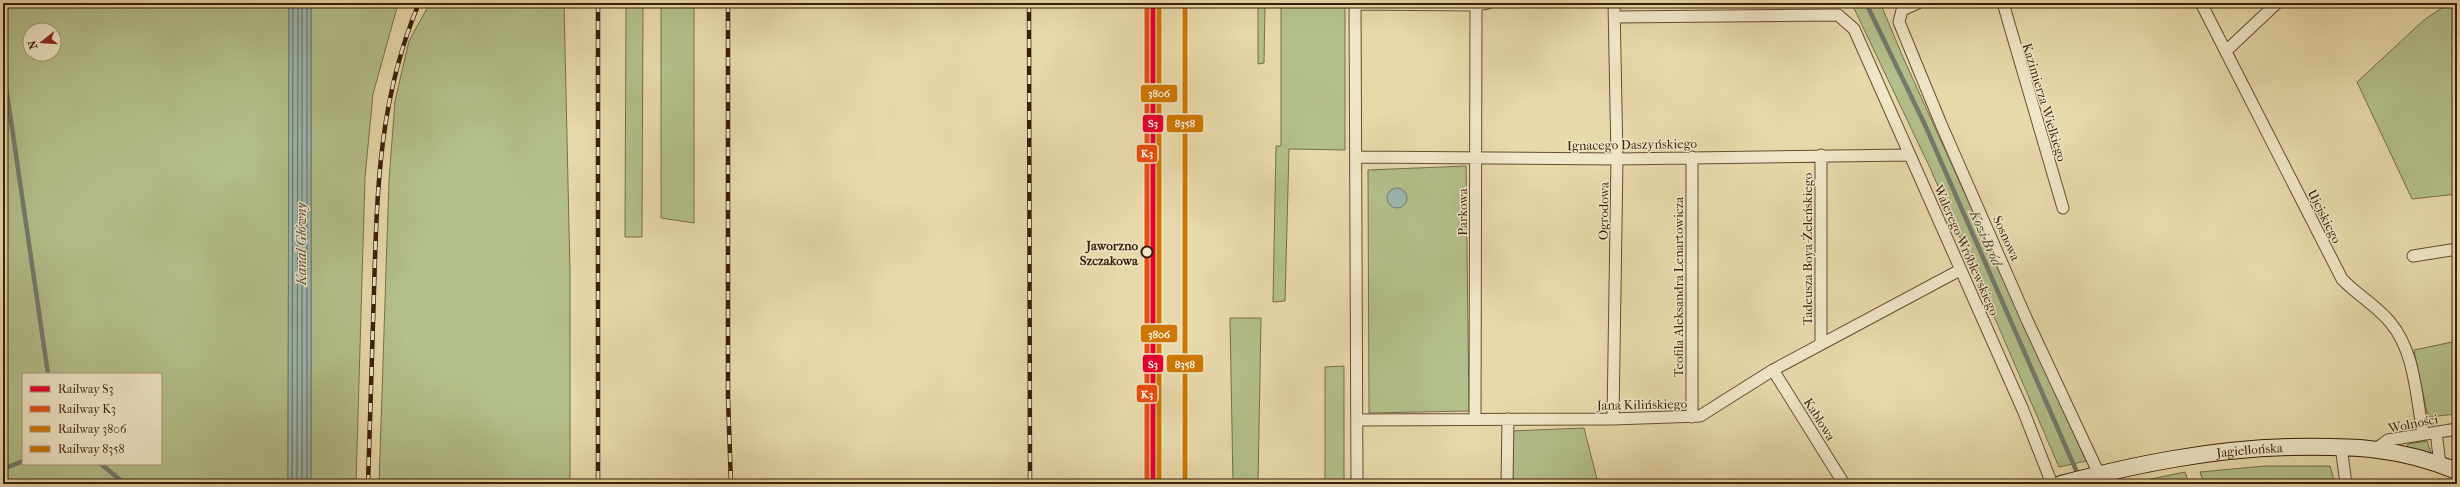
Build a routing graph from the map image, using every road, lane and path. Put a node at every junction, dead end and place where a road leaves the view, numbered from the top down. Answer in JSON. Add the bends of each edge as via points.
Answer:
{"nodes":[{"id":1,"x":1488,"y":3,"type":"edge"},
{"id":2,"x":1614,"y":3,"type":"edge"},
{"id":3,"x":1918,"y":3,"type":"edge"},
{"id":4,"x":2003,"y":3,"type":"edge"},
{"id":5,"x":2201,"y":3,"type":"edge"},
{"id":6,"x":2277,"y":3,"type":"edge"},
{"id":7,"x":1355,"y":4,"type":"edge"},
{"id":8,"x":1476,"y":5,"type":"junction"},
{"id":9,"x":1615,"y":17,"type":"junction"},
{"id":10,"x":2226,"y":51,"type":"junction"},
{"id":11,"x":1820,"y":155,"type":"junction"},
{"id":12,"x":1909,"y":155,"type":"junction"},
{"id":13,"x":1356,"y":157,"type":"junction"},
{"id":14,"x":1476,"y":157,"type":"junction"},
{"id":15,"x":1692,"y":157,"type":"junction"},
{"id":16,"x":1617,"y":159,"type":"junction"},
{"id":17,"x":2063,"y":208,"type":"dead end"},
{"id":18,"x":2457,"y":249,"type":"edge"},
{"id":19,"x":2413,"y":256,"type":"dead end"},
{"id":20,"x":1960,"y":270,"type":"junction"},
{"id":21,"x":1821,"y":343,"type":"junction"},
{"id":22,"x":1772,"y":370,"type":"junction"},
{"id":23,"x":1692,"y":417,"type":"junction"},
{"id":24,"x":1475,"y":419,"type":"junction"},
{"id":25,"x":1508,"y":419,"type":"junction"},
{"id":26,"x":1613,"y":419,"type":"junction"},
{"id":27,"x":1358,"y":420,"type":"junction"},
{"id":28,"x":2457,"y":429,"type":"edge"},
{"id":29,"x":2436,"y":432,"type":"junction"},
{"id":30,"x":2423,"y":433,"type":"junction"},
{"id":31,"x":2341,"y":446,"type":"junction"},
{"id":32,"x":2376,"y":449,"type":"junction"},
{"id":33,"x":2440,"y":464,"type":"junction"},
{"id":34,"x":2457,"y":471,"type":"edge"},
{"id":35,"x":2097,"y":475,"type":"junction"},
{"id":36,"x":1357,"y":484,"type":"edge"},
{"id":37,"x":1507,"y":484,"type":"edge"},
{"id":38,"x":1844,"y":484,"type":"edge"},
{"id":39,"x":2052,"y":484,"type":"edge"},
{"id":40,"x":2061,"y":484,"type":"edge"},
{"id":41,"x":2346,"y":484,"type":"edge"}],
"edges":[{"from":1,"to":8,"type":"street"},
{"from":2,"to":9,"type":"street","name":"Ogrodowa"},
{"from":3,"to":35,"type":"street","name":"Sosnowa","via":[[1902,10],[1899,22],[1941,124]]},
{"from":4,"to":17,"type":"street","name":"Kazimierza Wielkiego"},
{"from":5,"to":10,"type":"street","name":"Ujejskiego"},
{"from":6,"to":10,"type":"street"},
{"from":7,"to":8,"type":"street"},
{"from":7,"to":13,"type":"street"},
{"from":8,"to":14,"type":"street","name":"Parkowa"},
{"from":9,"to":12,"type":"street","name":"Walerego Wróblewskiego","via":[[1838,15],[1854,29]]},
{"from":9,"to":16,"type":"street","name":"Ogrodowa"},
{"from":10,"to":30,"type":"street","name":"Ujejskiego","via":[[2342,279],[2356,294],[2383,314],[2404,343]]},
{"from":11,"to":12,"type":"street","name":"Ignacego Daszyńskiego"},
{"from":11,"to":15,"type":"street","name":"Ignacego Daszyńskiego"},
{"from":11,"to":21,"type":"street","name":"Tadeusza Boya-Żeleńskiego"},
{"from":12,"to":20,"type":"street","name":"Walerego Wróblewskiego"},
{"from":13,"to":14,"type":"street","name":"Ignacego Daszyńskiego"},
{"from":13,"to":27,"type":"street"},
{"from":14,"to":16,"type":"street","name":"Ignacego Daszyńskiego"},
{"from":14,"to":24,"type":"street","name":"Parkowa"},
{"from":15,"to":16,"type":"street","name":"Ignacego Daszyńskiego"},
{"from":15,"to":23,"type":"street","name":"Teofila Aleksandra Lenartowicza"},
{"from":16,"to":26,"type":"street","name":"Ogrodowa"},
{"from":18,"to":19,"type":"street"},
{"from":20,"to":21,"type":"street","name":"Jana Kilińskiego"},
{"from":20,"to":39,"type":"street","name":"Walerego Wróblewskiego","via":[[2023,410]]},
{"from":21,"to":22,"type":"street","name":"Jana Kilińskiego"},
{"from":22,"to":23,"type":"street","name":"Jana Kilińskiego","via":[[1700,416]]},
{"from":22,"to":38,"type":"street","name":"Kablowa"},
{"from":23,"to":26,"type":"street","name":"Jana Kilińskiego"},
{"from":24,"to":25,"type":"street","name":"Jana Kilińskiego"},
{"from":24,"to":27,"type":"street","name":"Jana Kilińskiego"},
{"from":25,"to":26,"type":"street","name":"Jana Kilińskiego"},
{"from":25,"to":37,"type":"street"},
{"from":27,"to":36,"type":"street"},
{"from":28,"to":29,"type":"street","name":"Wolności"},
{"from":29,"to":30,"type":"street","name":"Wolności"},
{"from":29,"to":33,"type":"street"},
{"from":30,"to":32,"type":"street","name":"Wolności","via":[[2388,440]]},
{"from":31,"to":32,"type":"street","name":"Jagiellońska"},
{"from":31,"to":35,"type":"street","name":"Jagiellońska","via":[[2263,448],[2199,454]]},
{"from":31,"to":41,"type":"street"},
{"from":32,"to":33,"type":"street","name":"Jagiellońska"},
{"from":33,"to":34,"type":"street","name":"Jagiellońska"},
{"from":35,"to":40,"type":"street","name":"Jagiellońska"}]}
